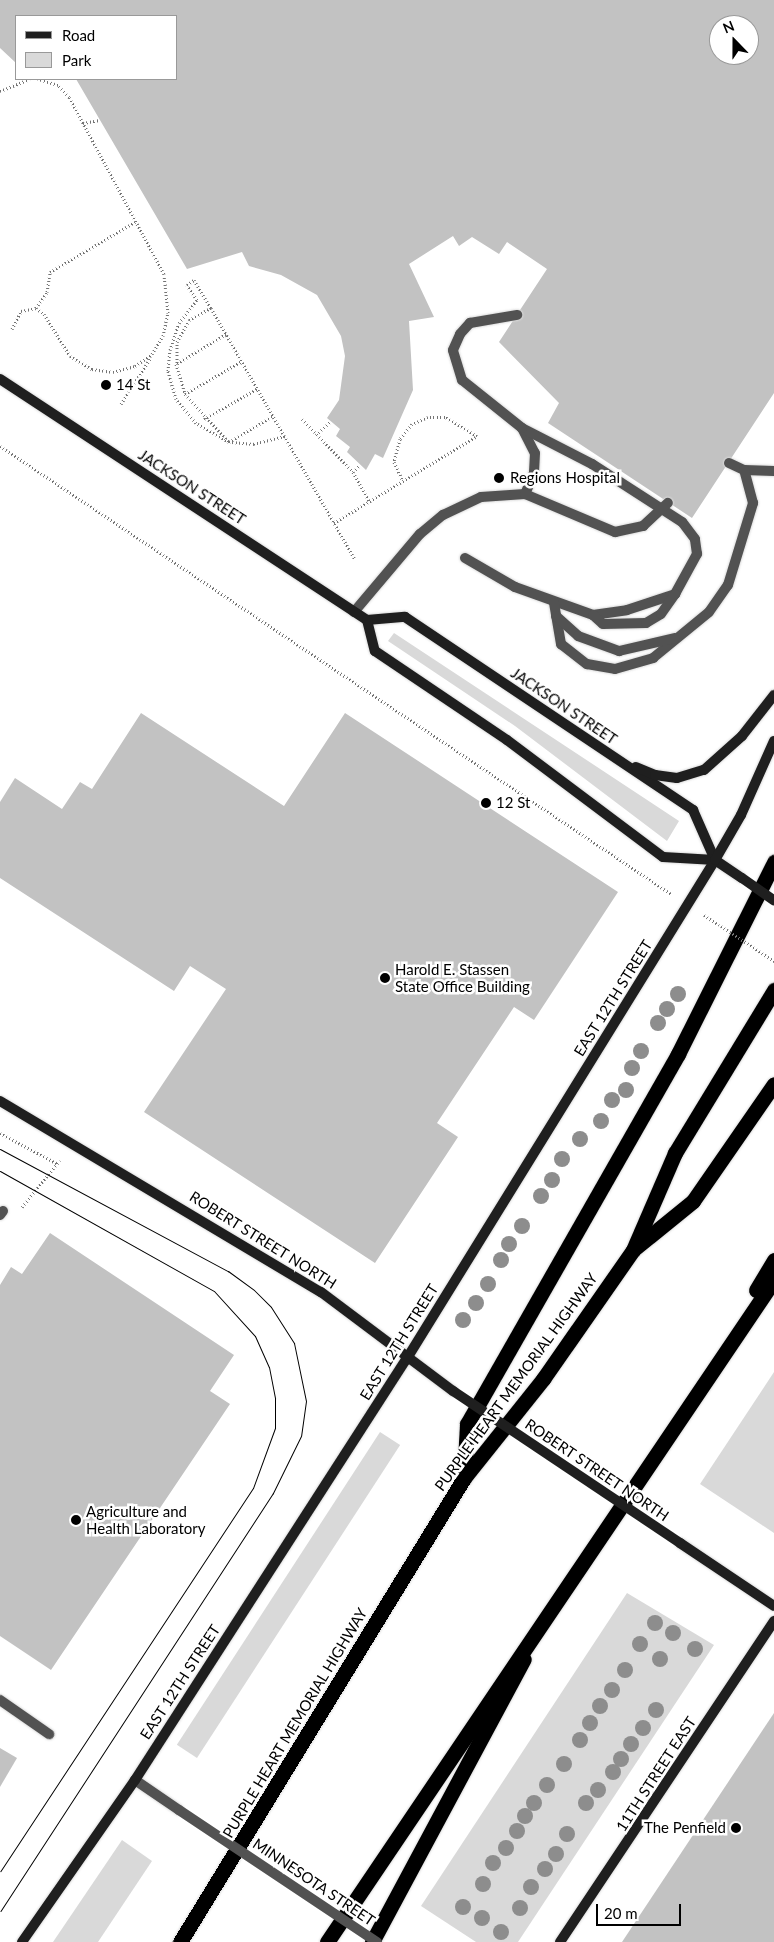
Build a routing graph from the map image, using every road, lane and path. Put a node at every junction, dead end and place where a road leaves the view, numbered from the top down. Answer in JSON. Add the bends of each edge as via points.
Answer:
{"nodes":[{"id":1,"x":28,"y":80,"type":"edge"},
{"id":2,"x":40,"y":80,"type":"edge"},
{"id":3,"x":0,"y":91,"type":"edge"},
{"id":4,"x":100,"y":120,"type":"dead end"},
{"id":5,"x":83,"y":123,"type":"junction"},
{"id":6,"x":135,"y":222,"type":"junction"},
{"id":7,"x":36,"y":308,"type":"junction"},
{"id":8,"x":211,"y":308,"type":"junction"},
{"id":9,"x":516,"y":315,"type":"dead end"},
{"id":10,"x":12,"y":329,"type":"dead end"},
{"id":11,"x":226,"y":334,"type":"junction"},
{"id":12,"x":163,"y":336,"type":"junction"},
{"id":13,"x":172,"y":339,"type":"junction"},
{"id":14,"x":152,"y":354,"type":"junction"},
{"id":15,"x":242,"y":361,"type":"junction"},
{"id":16,"x":176,"y":364,"type":"junction"},
{"id":17,"x":0,"y":379,"type":"edge"},
{"id":18,"x":257,"y":389,"type":"junction"},
{"id":19,"x":185,"y":394,"type":"junction"},
{"id":20,"x":121,"y":404,"type":"dead end"},
{"id":21,"x":273,"y":416,"type":"junction"},
{"id":22,"x":204,"y":419,"type":"junction"},
{"id":23,"x":302,"y":419,"type":"dead end"},
{"id":24,"x":330,"y":420,"type":"dead end"},
{"id":25,"x":522,"y":428,"type":"junction"},
{"id":26,"x":316,"y":435,"type":"junction"},
{"id":27,"x":284,"y":436,"type":"junction"},
{"id":28,"x":229,"y":442,"type":"junction"},
{"id":29,"x":0,"y":446,"type":"edge"},
{"id":30,"x":729,"y":463,"type":"dead end"},
{"id":31,"x":360,"y":465,"type":"dead end"},
{"id":32,"x":744,"y":470,"type":"junction"},
{"id":33,"x":774,"y":471,"type":"edge"},
{"id":34,"x":353,"y":472,"type":"junction"},
{"id":35,"x":402,"y":479,"type":"junction"},
{"id":36,"x":525,"y":494,"type":"junction"},
{"id":37,"x":369,"y":501,"type":"junction"},
{"id":38,"x":666,"y":506,"type":"junction"},
{"id":39,"x":334,"y":523,"type":"junction"},
{"id":40,"x":465,"y":558,"type":"dead end"},
{"id":41,"x":355,"y":559,"type":"dead end"},
{"id":42,"x":675,"y":594,"type":"junction"},
{"id":43,"x":554,"y":603,"type":"junction"},
{"id":44,"x":354,"y":612,"type":"junction"},
{"id":45,"x":593,"y":615,"type":"junction"},
{"id":46,"x":556,"y":616,"type":"junction"},
{"id":47,"x":367,"y":620,"type":"junction"},
{"id":48,"x":683,"y":635,"type":"junction"},
{"id":49,"x":774,"y":695,"type":"edge"},
{"id":50,"x":774,"y":741,"type":"edge"},
{"id":51,"x":602,"y":750,"type":"junction"},
{"id":52,"x":715,"y":860,"type":"junction"},
{"id":53,"x":774,"y":862,"type":"edge"},
{"id":54,"x":774,"y":900,"type":"edge"},
{"id":55,"x":687,"y":904,"type":"junction"},
{"id":56,"x":721,"y":926,"type":"dead end"},
{"id":57,"x":774,"y":961,"type":"edge"},
{"id":58,"x":774,"y":990,"type":"edge"},
{"id":59,"x":774,"y":1084,"type":"edge"},
{"id":60,"x":0,"y":1100,"type":"edge"},
{"id":61,"x":0,"y":1133,"type":"edge"},
{"id":62,"x":73,"y":1140,"type":"junction"},
{"id":63,"x":58,"y":1164,"type":"junction"},
{"id":64,"x":1,"y":1213,"type":"edge"},
{"id":65,"x":633,"y":1250,"type":"junction"},
{"id":66,"x":774,"y":1260,"type":"edge"},
{"id":67,"x":774,"y":1280,"type":"edge"},
{"id":68,"x":406,"y":1360,"type":"junction"},
{"id":69,"x":684,"y":1408,"type":"junction"},
{"id":70,"x":464,"y":1478,"type":"junction"},
{"id":71,"x":564,"y":1586,"type":"junction"},
{"id":72,"x":774,"y":1606,"type":"edge"},
{"id":73,"x":774,"y":1621,"type":"edge"},
{"id":74,"x":0,"y":1700,"type":"edge"},
{"id":75,"x":49,"y":1734,"type":"dead end"},
{"id":76,"x":135,"y":1780,"type":"junction"},
{"id":77,"x":429,"y":1785,"type":"junction"},
{"id":78,"x":563,"y":1941,"type":"edge"},
{"id":79,"x":22,"y":1942,"type":"edge"},
{"id":80,"x":180,"y":1942,"type":"edge"},
{"id":81,"x":319,"y":1942,"type":"edge"},
{"id":82,"x":327,"y":1942,"type":"edge"},
{"id":83,"x":372,"y":1942,"type":"edge"},
{"id":84,"x":377,"y":1942,"type":"edge"}],
"edges":[{"from":1,"to":3,"type":"path"},
{"from":2,"to":5,"type":"path","via":[[65,90]]},
{"from":4,"to":5,"type":"path"},
{"from":5,"to":6,"type":"path"},
{"from":6,"to":7,"type":"path","via":[[50,272],[47,292]]},
{"from":6,"to":12,"type":"path","via":[[164,274],[168,313]]},
{"from":7,"to":10,"type":"path","via":[[20,311]]},
{"from":7,"to":14,"type":"path","via":[[44,314],[70,356],[92,369],[127,369]]},
{"from":8,"to":11,"type":"path"},
{"from":8,"to":13,"type":"path","via":[[194,280],[187,285],[197,300]]},
{"from":8,"to":16,"type":"path","via":[[189,320],[177,342]]},
{"from":9,"to":25,"type":"street","via":[[470,323],[453,350],[462,380]]},
{"from":11,"to":15,"type":"path"},
{"from":11,"to":16,"type":"path"},
{"from":12,"to":13,"type":"path"},
{"from":12,"to":14,"type":"path"},
{"from":13,"to":28,"type":"path","via":[[168,371],[176,399],[196,423]]},
{"from":14,"to":20,"type":"path"},
{"from":15,"to":18,"type":"path"},
{"from":15,"to":19,"type":"path"},
{"from":16,"to":19,"type":"path"},
{"from":17,"to":44,"type":"main road","name":"JACKSON STREET"},
{"from":18,"to":21,"type":"path"},
{"from":18,"to":22,"type":"path"},
{"from":19,"to":22,"type":"path"},
{"from":21,"to":27,"type":"path"},
{"from":21,"to":28,"type":"path"},
{"from":22,"to":28,"type":"path"},
{"from":23,"to":26,"type":"path"},
{"from":24,"to":26,"type":"path"},
{"from":25,"to":36,"type":"street","via":[[535,453],[534,473]]},
{"from":25,"to":38,"type":"street"},
{"from":26,"to":34,"type":"path"},
{"from":27,"to":28,"type":"path","via":[[254,444]]},
{"from":27,"to":39,"type":"path"},
{"from":29,"to":55,"type":"path"},
{"from":30,"to":32,"type":"street"},
{"from":31,"to":34,"type":"path"},
{"from":32,"to":33,"type":"street"},
{"from":32,"to":48,"type":"street","via":[[753,503],[728,585],[709,612]]},
{"from":34,"to":37,"type":"path"},
{"from":35,"to":35,"type":"path","via":[[427,465],[478,436],[444,417],[428,417],[412,424],[400,438],[394,462]]},
{"from":35,"to":37,"type":"path"},
{"from":36,"to":38,"type":"street","via":[[615,532],[643,526]]},
{"from":36,"to":44,"type":"street","via":[[480,497],[443,515],[420,534]]},
{"from":37,"to":39,"type":"path"},
{"from":38,"to":42,"type":"street","via":[[686,528],[697,554]]},
{"from":39,"to":41,"type":"path"},
{"from":40,"to":43,"type":"street","via":[[515,587]]},
{"from":42,"to":45,"type":"street","via":[[626,610]]},
{"from":42,"to":45,"type":"street","via":[[661,614],[646,622],[603,624]]},
{"from":43,"to":45,"type":"street"},
{"from":43,"to":46,"type":"street"},
{"from":44,"to":47,"type":"main road","name":"JACKSON STREET"},
{"from":46,"to":48,"type":"street","via":[[578,636],[619,651],[646,648]]},
{"from":46,"to":48,"type":"street","via":[[561,644],[587,664],[615,669],[653,658]]},
{"from":47,"to":51,"type":"main road","name":"JACKSON STREET","via":[[406,617]]},
{"from":47,"to":52,"type":"main road","via":[[375,651],[507,740],[663,857]]},
{"from":49,"to":51,"type":"main road","via":[[742,736],[704,770],[677,778],[655,775]]},
{"from":50,"to":52,"type":"main road","name":"EAST 12TH STREET","via":[[741,814]]},
{"from":51,"to":52,"type":"main road","name":"JACKSON STREET","via":[[693,810]]},
{"from":52,"to":54,"type":"main road","bridge":true},
{"from":52,"to":55,"type":"main road","name":"EAST 12TH STREET"},
{"from":53,"to":70,"type":"highway","via":[[678,1054],[467,1424]]},
{"from":55,"to":68,"type":"main road","name":"EAST 12TH STREET"},
{"from":56,"to":57,"type":"path","bridge":true},
{"from":58,"to":65,"type":"highway","name":"PURPLE HEART MEMORIAL HIGHWAY","via":[[675,1153]]},
{"from":59,"to":65,"type":"highway","via":[[694,1201]]},
{"from":60,"to":62,"type":"main road","name":"ROBERT STREET NORTH"},
{"from":61,"to":63,"type":"path"},
{"from":62,"to":63,"type":"path"},
{"from":62,"to":68,"type":"main road","name":"ROBERT STREET NORTH","via":[[321,1292]]},
{"from":63,"to":64,"type":"path","via":[[16,1214]]},
{"from":65,"to":70,"type":"highway","name":"PURPLE HEART MEMORIAL HIGHWAY","via":[[543,1379]]},
{"from":66,"to":69,"type":"highway"},
{"from":67,"to":69,"type":"highway"},
{"from":68,"to":72,"type":"main road","name":"ROBERT STREET NORTH","bridge":true},
{"from":68,"to":76,"type":"main road","name":"EAST 12TH STREET"},
{"from":69,"to":71,"type":"highway"},
{"from":70,"to":80,"type":"highway","name":"PURPLE HEART MEMORIAL HIGHWAY"},
{"from":71,"to":77,"type":"highway"},
{"from":71,"to":83,"type":"highway"},
{"from":73,"to":78,"type":"main road","name":"11TH STREET EAST"},
{"from":74,"to":75,"type":"street"},
{"from":76,"to":79,"type":"main road","name":"EAST 12TH STREET"},
{"from":76,"to":84,"type":"street","name":"MINNESOTA STREET","bridge":true},
{"from":77,"to":81,"type":"highway"},
{"from":77,"to":82,"type":"highway"}]}
